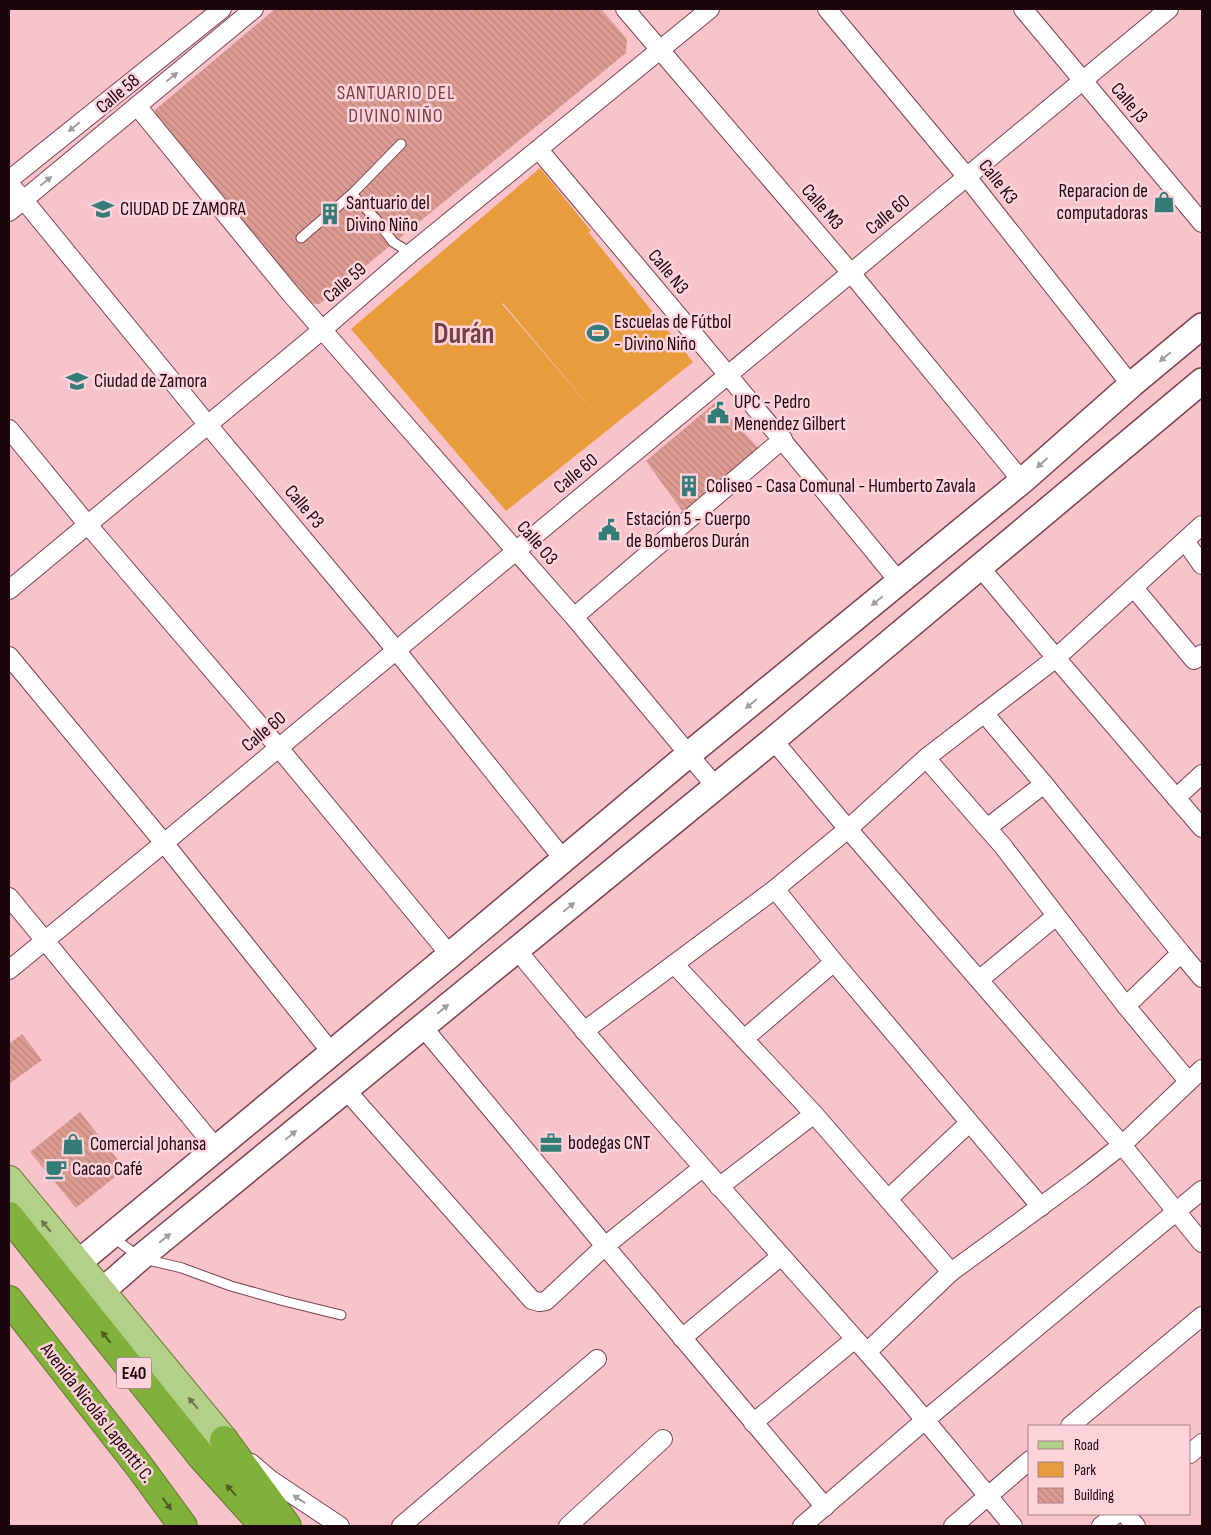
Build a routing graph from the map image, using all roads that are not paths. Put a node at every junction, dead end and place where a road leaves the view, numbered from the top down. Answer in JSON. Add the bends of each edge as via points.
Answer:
{"nodes":[{"id":1,"x":222,"y":9,"type":"edge"},
{"id":2,"x":254,"y":9,"type":"edge"},
{"id":3,"x":625,"y":9,"type":"edge"},
{"id":4,"x":710,"y":9,"type":"edge"},
{"id":5,"x":827,"y":9,"type":"edge"},
{"id":6,"x":1023,"y":9,"type":"edge"},
{"id":7,"x":1169,"y":9,"type":"edge"},
{"id":8,"x":660,"y":50,"type":"junction"},
{"id":9,"x":1083,"y":81,"type":"junction"},
{"id":10,"x":137,"y":106,"type":"junction"},
{"id":11,"x":401,"y":144,"type":"dead end"},
{"id":12,"x":539,"y":150,"type":"junction"},
{"id":13,"x":967,"y":177,"type":"junction"},
{"id":14,"x":9,"y":180,"type":"edge"},
{"id":15,"x":9,"y":184,"type":"edge"},
{"id":16,"x":352,"y":194,"type":"junction"},
{"id":17,"x":23,"y":199,"type":"junction"},
{"id":18,"x":9,"y":212,"type":"edge"},
{"id":19,"x":1202,"y":224,"type":"edge"},
{"id":20,"x":301,"y":238,"type":"dead end"},
{"id":21,"x":411,"y":253,"type":"junction"},
{"id":22,"x":851,"y":273,"type":"junction"},
{"id":23,"x":1202,"y":326,"type":"edge"},
{"id":24,"x":322,"y":330,"type":"junction"},
{"id":25,"x":727,"y":376,"type":"junction"},
{"id":26,"x":1202,"y":381,"type":"edge"},
{"id":27,"x":1131,"y":385,"type":"junction"},
{"id":28,"x":208,"y":425,"type":"junction"},
{"id":29,"x":9,"y":428,"type":"edge"},
{"id":30,"x":783,"y":440,"type":"junction"},
{"id":31,"x":1022,"y":481,"type":"junction"},
{"id":32,"x":88,"y":525,"type":"junction"},
{"id":33,"x":1202,"y":525,"type":"edge"},
{"id":34,"x":1185,"y":541,"type":"junction"},
{"id":35,"x":516,"y":551,"type":"junction"},
{"id":36,"x":1202,"y":565,"type":"edge"},
{"id":37,"x":979,"y":566,"type":"junction"},
{"id":38,"x":900,"y":583,"type":"junction"},
{"id":39,"x":1134,"y":588,"type":"junction"},
{"id":40,"x":9,"y":590,"type":"edge"},
{"id":41,"x":574,"y":617,"type":"junction"},
{"id":42,"x":396,"y":650,"type":"junction"},
{"id":43,"x":9,"y":656,"type":"edge"},
{"id":44,"x":1056,"y":658,"type":"junction"},
{"id":45,"x":1200,"y":661,"type":"edge"},
{"id":46,"x":984,"y":713,"type":"junction"},
{"id":47,"x":773,"y":740,"type":"junction"},
{"id":48,"x":279,"y":748,"type":"junction"},
{"id":49,"x":688,"y":755,"type":"junction"},
{"id":50,"x":926,"y":758,"type":"junction"},
{"id":51,"x":1202,"y":774,"type":"edge"},
{"id":52,"x":1044,"y":784,"type":"junction"},
{"id":53,"x":716,"y":787,"type":"junction"},
{"id":54,"x":1176,"y":798,"type":"junction"},
{"id":55,"x":987,"y":828,"type":"junction"},
{"id":56,"x":1202,"y":828,"type":"edge"},
{"id":57,"x":848,"y":829,"type":"junction"},
{"id":58,"x":164,"y":843,"type":"junction"},
{"id":59,"x":564,"y":860,"type":"junction"},
{"id":60,"x":775,"y":889,"type":"junction"},
{"id":61,"x":9,"y":897,"type":"edge"},
{"id":62,"x":1056,"y":916,"type":"junction"},
{"id":63,"x":45,"y":942,"type":"junction"},
{"id":64,"x":517,"y":950,"type":"junction"},
{"id":65,"x":1181,"y":953,"type":"junction"},
{"id":66,"x":450,"y":955,"type":"junction"},
{"id":67,"x":834,"y":962,"type":"junction"},
{"id":68,"x":674,"y":964,"type":"junction"},
{"id":69,"x":9,"y":970,"type":"edge"},
{"id":70,"x":1202,"y":978,"type":"edge"},
{"id":71,"x":979,"y":980,"type":"junction"},
{"id":72,"x":1126,"y":1006,"type":"junction"},
{"id":73,"x":422,"y":1026,"type":"junction"},
{"id":74,"x":584,"y":1031,"type":"junction"},
{"id":75,"x":744,"y":1039,"type":"junction"},
{"id":76,"x":331,"y":1052,"type":"junction"},
{"id":77,"x":1202,"y":1069,"type":"edge"},
{"id":78,"x":1188,"y":1081,"type":"junction"},
{"id":79,"x":346,"y":1090,"type":"junction"},
{"id":80,"x":814,"y":1114,"type":"junction"},
{"id":81,"x":969,"y":1123,"type":"junction"},
{"id":82,"x":1122,"y":1145,"type":"junction"},
{"id":83,"x":216,"y":1148,"type":"junction"},
{"id":84,"x":702,"y":1168,"type":"junction"},
{"id":85,"x":9,"y":1180,"type":"edge"},
{"id":86,"x":719,"y":1187,"type":"junction"},
{"id":87,"x":1202,"y":1190,"type":"edge"},
{"id":88,"x":888,"y":1199,"type":"junction"},
{"id":89,"x":1041,"y":1207,"type":"junction"},
{"id":90,"x":1176,"y":1212,"type":"junction"},
{"id":91,"x":9,"y":1216,"type":"edge"},
{"id":92,"x":111,"y":1236,"type":"junction"},
{"id":93,"x":1202,"y":1243,"type":"edge"},
{"id":94,"x":605,"y":1246,"type":"junction"},
{"id":95,"x":781,"y":1256,"type":"junction"},
{"id":96,"x":140,"y":1258,"type":"junction"},
{"id":97,"x":78,"y":1263,"type":"junction"},
{"id":98,"x":951,"y":1272,"type":"junction"},
{"id":99,"x":101,"y":1292,"type":"junction"},
{"id":100,"x":9,"y":1300,"type":"edge"},
{"id":101,"x":341,"y":1315,"type":"dead end"},
{"id":102,"x":1202,"y":1316,"type":"edge"},
{"id":103,"x":682,"y":1338,"type":"junction"},
{"id":104,"x":861,"y":1345,"type":"junction"},
{"id":105,"x":597,"y":1359,"type":"dead end"},
{"id":106,"x":924,"y":1421,"type":"junction"},
{"id":107,"x":754,"y":1422,"type":"junction"},
{"id":108,"x":1071,"y":1425,"type":"edge"},
{"id":109,"x":663,"y":1439,"type":"dead end"},
{"id":110,"x":224,"y":1440,"type":"junction"},
{"id":111,"x":1202,"y":1443,"type":"edge"},
{"id":112,"x":1191,"y":1453,"type":"edge"},
{"id":113,"x":1028,"y":1462,"type":"edge"},
{"id":114,"x":987,"y":1495,"type":"junction"},
{"id":115,"x":825,"y":1507,"type":"junction"},
{"id":116,"x":1115,"y":1515,"type":"edge"},
{"id":117,"x":1127,"y":1515,"type":"edge"},
{"id":118,"x":183,"y":1526,"type":"edge"},
{"id":119,"x":264,"y":1526,"type":"edge"},
{"id":120,"x":287,"y":1526,"type":"edge"},
{"id":121,"x":340,"y":1526,"type":"edge"},
{"id":122,"x":401,"y":1526,"type":"edge"},
{"id":123,"x":568,"y":1526,"type":"edge"},
{"id":124,"x":802,"y":1526,"type":"edge"},
{"id":125,"x":953,"y":1526,"type":"edge"},
{"id":126,"x":1012,"y":1526,"type":"edge"},
{"id":127,"x":1101,"y":1526,"type":"edge"},
{"id":128,"x":1136,"y":1526,"type":"edge"}],
"edges":[{"from":1,"to":14,"type":"street","name":"Calle 58","one_way":true},
{"from":10,"to":2,"type":"street","name":"Calle 58","one_way":true},
{"from":3,"to":8,"type":"street","name":"Calle M3"},
{"from":4,"to":8,"type":"street","name":"Calle 59"},
{"from":5,"to":13,"type":"street","name":"Calle K3"},
{"from":6,"to":9,"type":"street","name":"Calle J3"},
{"from":7,"to":9,"type":"street","name":"Calle 60"},
{"from":8,"to":12,"type":"street","name":"Calle 59"},
{"from":8,"to":22,"type":"street","name":"Calle M3"},
{"from":9,"to":13,"type":"street","name":"Calle 60"},
{"from":9,"to":19,"type":"street","name":"Calle J3"},
{"from":17,"to":10,"type":"street","name":"Calle 58","one_way":true},
{"from":10,"to":24,"type":"street","name":"Calle O3"},
{"from":11,"to":16,"type":"lane"},
{"from":12,"to":21,"type":"street","name":"Calle 59"},
{"from":12,"to":25,"type":"street","name":"Calle N3"},
{"from":13,"to":22,"type":"street","name":"Calle 60"},
{"from":13,"to":27,"type":"street","name":"Calle K3"},
{"from":15,"to":17,"type":"street","name":"Calle P3"},
{"from":16,"to":20,"type":"lane"},
{"from":16,"to":21,"type":"lane","via":[[393,242]]},
{"from":17,"to":18,"type":"street","name":"Calle 58"},
{"from":17,"to":28,"type":"street","name":"Calle P3"},
{"from":21,"to":24,"type":"street","name":"Calle 59"},
{"from":22,"to":25,"type":"street","name":"Calle 60"},
{"from":22,"to":31,"type":"street","name":"Calle M3"},
{"from":23,"to":27,"type":"street","one_way":true},
{"from":24,"to":28,"type":"street","name":"Calle 59"},
{"from":24,"to":35,"type":"street","name":"Calle O3"},
{"from":25,"to":30,"type":"street","name":"Calle N3"},
{"from":25,"to":35,"type":"street","name":"Calle 60"},
{"from":26,"to":37,"type":"street"},
{"from":27,"to":31,"type":"street","one_way":true},
{"from":28,"to":32,"type":"street","name":"Calle 59"},
{"from":28,"to":42,"type":"street","name":"Calle P3"},
{"from":29,"to":32,"type":"street"},
{"from":30,"to":38,"type":"street","name":"Calle N3"},
{"from":30,"to":41,"type":"street"},
{"from":31,"to":38,"type":"street"},
{"from":32,"to":40,"type":"street","name":"Calle 59"},
{"from":32,"to":48,"type":"street"},
{"from":33,"to":34,"type":"street"},
{"from":34,"to":36,"type":"street"},
{"from":34,"to":39,"type":"street"},
{"from":35,"to":41,"type":"street","name":"Calle O3"},
{"from":35,"to":42,"type":"street","name":"Calle 60"},
{"from":37,"to":44,"type":"street"},
{"from":37,"to":47,"type":"street"},
{"from":38,"to":49,"type":"street","one_way":true},
{"from":39,"to":44,"type":"street"},
{"from":39,"to":45,"type":"street"},
{"from":41,"to":49,"type":"street","name":"Calle O3"},
{"from":42,"to":48,"type":"street","name":"Calle 60"},
{"from":42,"to":59,"type":"street","name":"Calle P3"},
{"from":43,"to":58,"type":"street"},
{"from":44,"to":46,"type":"street"},
{"from":44,"to":54,"type":"street"},
{"from":46,"to":50,"type":"street"},
{"from":46,"to":52,"type":"street"},
{"from":47,"to":53,"type":"street"},
{"from":47,"to":57,"type":"street"},
{"from":48,"to":58,"type":"street","name":"Calle 60"},
{"from":48,"to":66,"type":"street"},
{"from":49,"to":53,"type":"street","name":"Calle O3"},
{"from":49,"to":59,"type":"street"},
{"from":50,"to":55,"type":"street"},
{"from":50,"to":57,"type":"street"},
{"from":51,"to":54,"type":"street"},
{"from":52,"to":55,"type":"street"},
{"from":52,"to":65,"type":"street"},
{"from":64,"to":53,"type":"street","one_way":true},
{"from":54,"to":56,"type":"street"},
{"from":55,"to":62,"type":"street"},
{"from":57,"to":60,"type":"street"},
{"from":57,"to":71,"type":"street"},
{"from":58,"to":63,"type":"street","name":"Calle 60"},
{"from":58,"to":76,"type":"street"},
{"from":59,"to":66,"type":"street"},
{"from":60,"to":67,"type":"street"},
{"from":60,"to":68,"type":"street"},
{"from":61,"to":63,"type":"street"},
{"from":62,"to":71,"type":"street"},
{"from":62,"to":72,"type":"street"},
{"from":63,"to":69,"type":"street","name":"Calle 60"},
{"from":63,"to":83,"type":"street"},
{"from":73,"to":64,"type":"street","one_way":true},
{"from":64,"to":74,"type":"street"},
{"from":65,"to":70,"type":"street"},
{"from":65,"to":72,"type":"street"},
{"from":66,"to":76,"type":"street"},
{"from":67,"to":75,"type":"street"},
{"from":67,"to":81,"type":"street"},
{"from":68,"to":74,"type":"street"},
{"from":68,"to":75,"type":"street"},
{"from":71,"to":82,"type":"street"},
{"from":72,"to":78,"type":"street"},
{"from":73,"to":79,"type":"street"},
{"from":73,"to":94,"type":"street"},
{"from":74,"to":84,"type":"street"},
{"from":75,"to":80,"type":"street"},
{"from":76,"to":83,"type":"street"},
{"from":77,"to":78,"type":"street"},
{"from":78,"to":82,"type":"street"},
{"from":79,"to":94,"type":"street","via":[[532,1300],[546,1301]]},
{"from":96,"to":79,"type":"street","one_way":true},
{"from":80,"to":86,"type":"street"},
{"from":80,"to":88,"type":"street"},
{"from":81,"to":88,"type":"street"},
{"from":81,"to":89,"type":"street"},
{"from":82,"to":89,"type":"street"},
{"from":82,"to":90,"type":"street"},
{"from":83,"to":92,"type":"street"},
{"from":84,"to":86,"type":"street"},
{"from":84,"to":94,"type":"street"},
{"from":97,"to":85,"type":"main road","one_way":true},
{"from":86,"to":95,"type":"street"},
{"from":87,"to":90,"type":"street"},
{"from":88,"to":98,"type":"street"},
{"from":89,"to":98,"type":"street"},
{"from":90,"to":93,"type":"street"},
{"from":90,"to":106,"type":"street"},
{"from":119,"to":91,"type":"highway","number":"E40","one_way":true,"via":[[201,1456]]},
{"from":92,"to":96,"type":"lane"},
{"from":92,"to":97,"type":"street"},
{"from":94,"to":103,"type":"street"},
{"from":95,"to":103,"type":"street"},
{"from":95,"to":104,"type":"street"},
{"from":96,"to":99,"type":"street"},
{"from":96,"to":101,"type":"lane"},
{"from":97,"to":99,"type":"main road"},
{"from":98,"to":104,"type":"street"},
{"from":110,"to":99,"type":"main road","one_way":true},
{"from":100,"to":118,"type":"highway","name":"Avenida Nicolás Lapentti C.","one_way":true},
{"from":102,"to":108,"type":"street"},
{"from":103,"to":107,"type":"street"},
{"from":104,"to":106,"type":"street"},
{"from":104,"to":107,"type":"street"},
{"from":105,"to":122,"type":"street"},
{"from":106,"to":114,"type":"street"},
{"from":106,"to":115,"type":"street"},
{"from":107,"to":115,"type":"street"},
{"from":109,"to":123,"type":"street"},
{"from":110,"to":120,"type":"highway"},
{"from":121,"to":110,"type":"street","one_way":true,"via":[[271,1480]]},
{"from":111,"to":112,"type":"street"},
{"from":113,"to":114,"type":"street"},
{"from":114,"to":125,"type":"street"},
{"from":114,"to":126,"type":"street"},
{"from":115,"to":124,"type":"street"},
{"from":116,"to":127,"type":"street"},
{"from":117,"to":128,"type":"street"}]}
